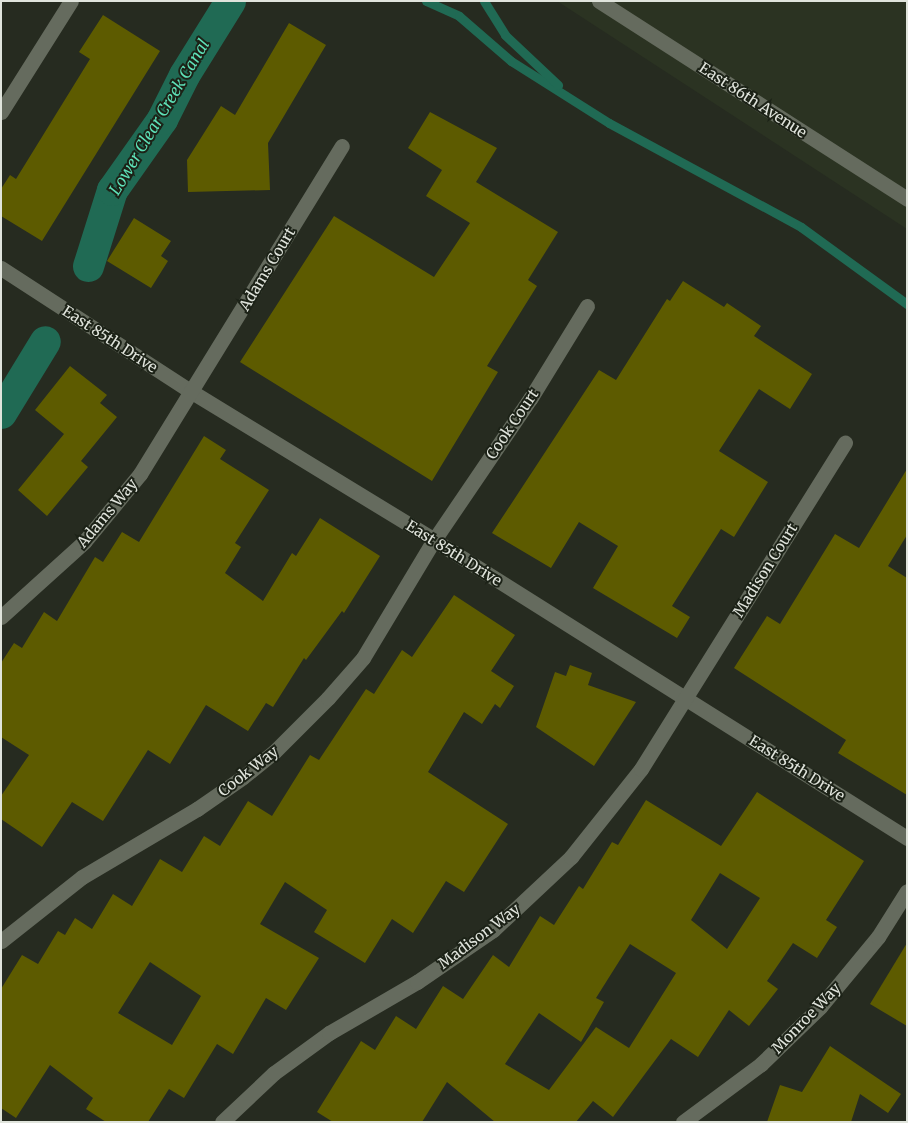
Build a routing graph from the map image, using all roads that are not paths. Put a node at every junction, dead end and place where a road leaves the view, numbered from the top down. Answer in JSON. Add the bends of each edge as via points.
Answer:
{"nodes":[{"id":1,"x":71,"y":1,"type":"edge"},
{"id":2,"x":599,"y":1,"type":"edge"},
{"id":3,"x":1,"y":112,"type":"edge"},
{"id":4,"x":342,"y":146,"type":"dead end"},
{"id":5,"x":907,"y":198,"type":"edge"},
{"id":6,"x":1,"y":268,"type":"edge"},
{"id":7,"x":587,"y":306,"type":"dead end"},
{"id":8,"x":192,"y":392,"type":"junction"},
{"id":9,"x":845,"y":442,"type":"dead end"},
{"id":10,"x":434,"y":540,"type":"junction"},
{"id":11,"x":1,"y":617,"type":"edge"},
{"id":12,"x":684,"y":697,"type":"junction"},
{"id":13,"x":907,"y":838,"type":"edge"},
{"id":14,"x":907,"y":891,"type":"edge"},
{"id":15,"x":1,"y":941,"type":"edge"},
{"id":16,"x":222,"y":1122,"type":"edge"},
{"id":17,"x":683,"y":1122,"type":"edge"}],
"edges":[{"from":1,"to":3,"type":"street"},
{"from":2,"to":5,"type":"street","name":"East 86th Avenue"},
{"from":4,"to":8,"type":"street","name":"Adams Court"},
{"from":6,"to":8,"type":"street","name":"East 85th Drive"},
{"from":7,"to":10,"type":"street","name":"Cook Court","via":[[530,399]]},
{"from":8,"to":10,"type":"street","name":"East 85th Drive"},
{"from":8,"to":11,"type":"street","name":"Adams Way","via":[[140,474],[84,542],[48,579]]},
{"from":9,"to":12,"type":"street","name":"Madison Court"},
{"from":10,"to":12,"type":"street","name":"East 85th Drive"},
{"from":10,"to":15,"type":"street","name":"Cook Way","via":[[363,658],[274,752],[197,809],[82,877]]},
{"from":12,"to":13,"type":"street","name":"East 85th Drive"},
{"from":12,"to":16,"type":"street","name":"Madison Way","via":[[641,769],[600,825],[532,896],[493,930],[424,977],[313,1044],[274,1073]]},
{"from":14,"to":17,"type":"street","name":"Monroe Way","via":[[878,937],[820,1007],[761,1064]]}]}
